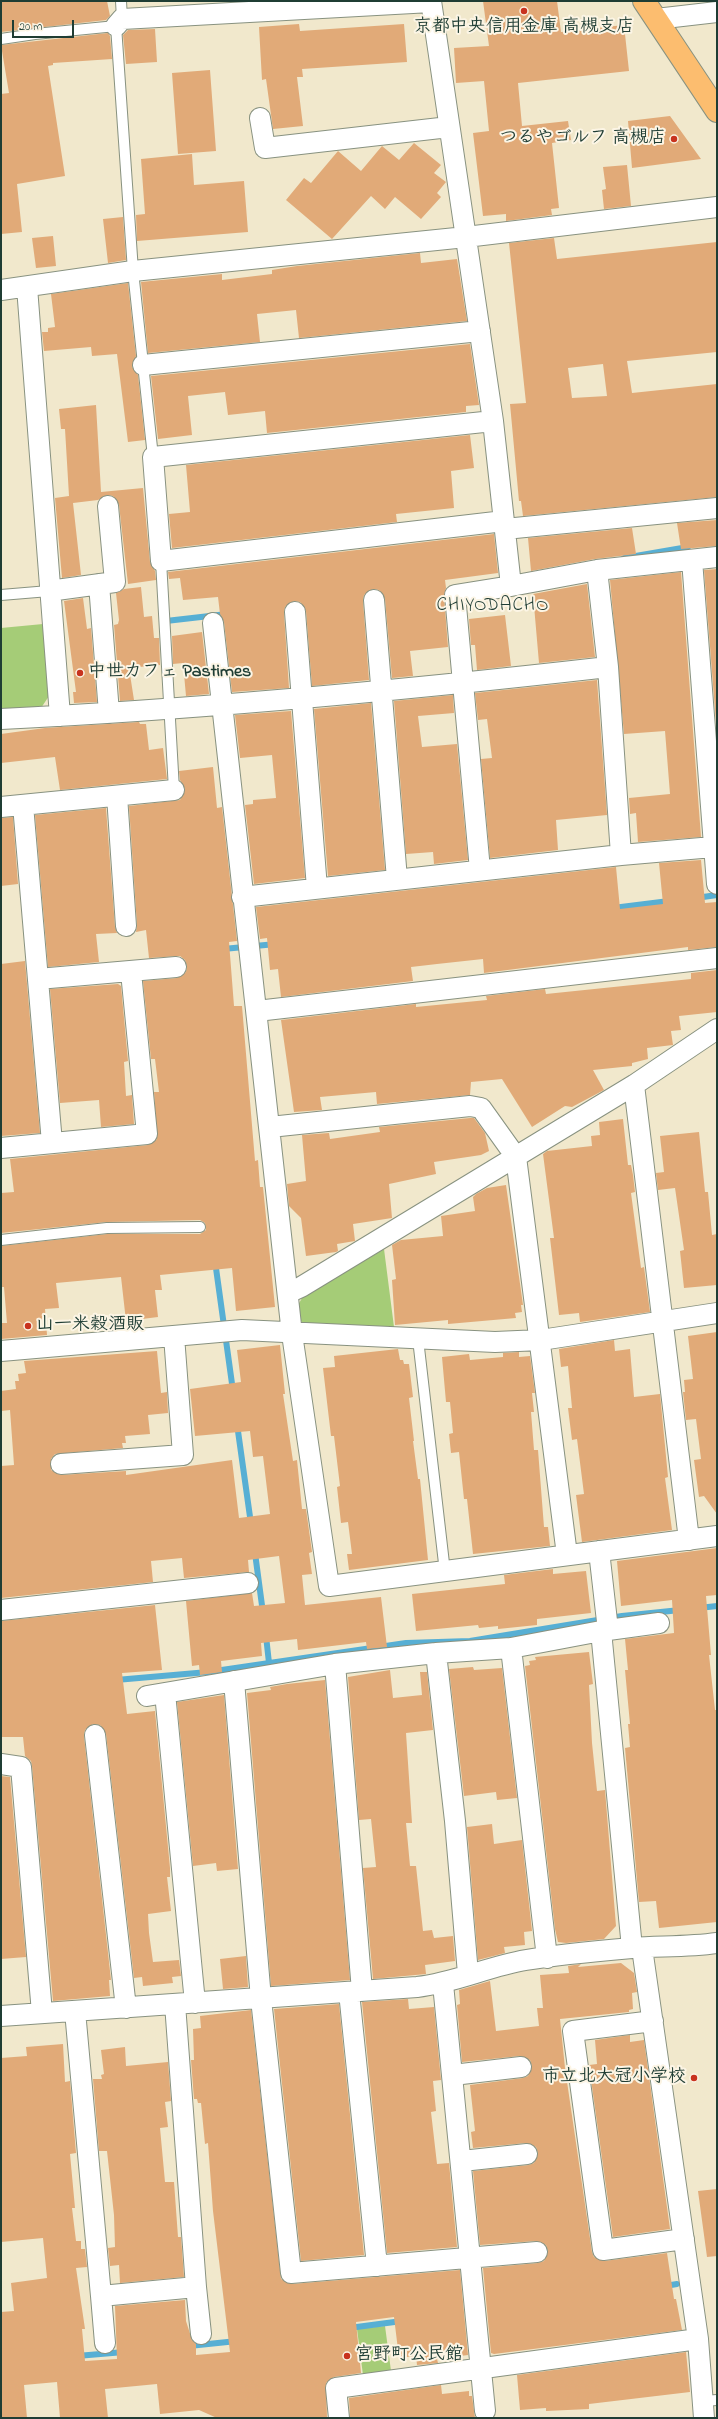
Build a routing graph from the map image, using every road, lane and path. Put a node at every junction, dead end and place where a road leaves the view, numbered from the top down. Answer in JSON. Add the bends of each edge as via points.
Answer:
{"nodes":[{"id":1,"x":644,"y":1,"type":"edge"},
{"id":2,"x":431,"y":2,"type":"edge"},
{"id":3,"x":717,"y":12,"type":"edge"},
{"id":4,"x":120,"y":15,"type":"edge"},
{"id":5,"x":656,"y":19,"type":"junction"},
{"id":6,"x":1,"y":39,"type":"edge"},
{"id":7,"x":717,"y":111,"type":"edge"},
{"id":8,"x":260,"y":118,"type":"dead end"},
{"id":9,"x":449,"y":127,"type":"junction"},
{"id":10,"x":717,"y":207,"type":"edge"},
{"id":11,"x":466,"y":238,"type":"junction"},
{"id":12,"x":133,"y":271,"type":"junction"},
{"id":13,"x":27,"y":287,"type":"junction"},
{"id":14,"x":1,"y":290,"type":"edge"},
{"id":15,"x":480,"y":331,"type":"junction"},
{"id":16,"x":143,"y":366,"type":"junction"},
{"id":17,"x":493,"y":421,"type":"junction"},
{"id":18,"x":153,"y":457,"type":"junction"},
{"id":19,"x":108,"y":506,"type":"dead end"},
{"id":20,"x":717,"y":508,"type":"edge"},
{"id":21,"x":505,"y":525,"type":"junction"},
{"id":22,"x":717,"y":557,"type":"edge"},
{"id":23,"x":692,"y":560,"type":"junction"},
{"id":24,"x":160,"y":561,"type":"junction"},
{"id":25,"x":597,"y":570,"type":"junction"},
{"id":26,"x":99,"y":584,"type":"junction"},
{"id":27,"x":511,"y":586,"type":"junction"},
{"id":28,"x":50,"y":591,"type":"junction"},
{"id":29,"x":1,"y":595,"type":"edge"},
{"id":30,"x":374,"y":600,"type":"dead end"},
{"id":31,"x":295,"y":612,"type":"dead end"},
{"id":32,"x":213,"y":623,"type":"dead end"},
{"id":33,"x":608,"y":667,"type":"junction"},
{"id":34,"x":464,"y":683,"type":"junction"},
{"id":35,"x":380,"y":690,"type":"junction"},
{"id":36,"x":301,"y":697,"type":"junction"},
{"id":37,"x":220,"y":704,"type":"junction"},
{"id":38,"x":168,"y":709,"type":"junction"},
{"id":39,"x":109,"y":713,"type":"junction"},
{"id":40,"x":60,"y":716,"type":"junction"},
{"id":41,"x":1,"y":719,"type":"edge"},
{"id":42,"x":174,"y":790,"type":"joint"},
{"id":43,"x":117,"y":796,"type":"junction"},
{"id":44,"x":23,"y":805,"type":"junction"},
{"id":45,"x":1,"y":807,"type":"edge"},
{"id":46,"x":713,"y":847,"type":"junction"},
{"id":47,"x":621,"y":855,"type":"junction"},
{"id":48,"x":480,"y":870,"type":"junction"},
{"id":49,"x":397,"y":879,"type":"junction"},
{"id":50,"x":717,"y":884,"type":"edge"},
{"id":51,"x":317,"y":888,"type":"junction"},
{"id":52,"x":242,"y":896,"type":"junction"},
{"id":53,"x":126,"y":926,"type":"dead end"},
{"id":54,"x":717,"y":958,"type":"edge"},
{"id":55,"x":176,"y":967,"type":"dead end"},
{"id":56,"x":131,"y":972,"type":"junction"},
{"id":57,"x":38,"y":979,"type":"junction"},
{"id":58,"x":257,"y":1011,"type":"junction"},
{"id":59,"x":717,"y":1029,"type":"edge"},
{"id":60,"x":634,"y":1085,"type":"junction"},
{"id":61,"x":270,"y":1127,"type":"junction"},
{"id":62,"x":52,"y":1143,"type":"junction"},
{"id":63,"x":1,"y":1148,"type":"edge"},
{"id":64,"x":516,"y":1157,"type":"junction"},
{"id":65,"x":200,"y":1227,"type":"dead end"},
{"id":66,"x":1,"y":1240,"type":"edge"},
{"id":67,"x":288,"y":1293,"type":"junction"},
{"id":68,"x":717,"y":1313,"type":"edge"},
{"id":69,"x":662,"y":1321,"type":"junction"},
{"id":70,"x":292,"y":1334,"type":"junction"},
{"id":71,"x":174,"y":1336,"type":"junction"},
{"id":72,"x":418,"y":1339,"type":"junction"},
{"id":73,"x":541,"y":1340,"type":"junction"},
{"id":74,"x":1,"y":1351,"type":"edge"},
{"id":75,"x":61,"y":1464,"type":"dead end"},
{"id":76,"x":717,"y":1536,"type":"edge"},
{"id":77,"x":689,"y":1540,"type":"junction"},
{"id":78,"x":599,"y":1551,"type":"junction"},
{"id":79,"x":567,"y":1555,"type":"junction"},
{"id":80,"x":445,"y":1572,"type":"junction"},
{"id":81,"x":248,"y":1583,"type":"dead end"},
{"id":82,"x":1,"y":1610,"type":"edge"},
{"id":83,"x":659,"y":1623,"type":"dead end"},
{"id":84,"x":605,"y":1630,"type":"junction"},
{"id":85,"x":511,"y":1648,"type":"junction"},
{"id":86,"x":436,"y":1653,"type":"junction"},
{"id":87,"x":335,"y":1664,"type":"junction"},
{"id":88,"x":234,"y":1681,"type":"junction"},
{"id":89,"x":95,"y":1735,"type":"dead end"},
{"id":90,"x":1,"y":1764,"type":"edge"},
{"id":91,"x":717,"y":1942,"type":"edge"},
{"id":92,"x":637,"y":1948,"type":"junction"},
{"id":93,"x":547,"y":1958,"type":"junction"},
{"id":94,"x":468,"y":1974,"type":"junction"},
{"id":95,"x":443,"y":1984,"type":"junction"},
{"id":96,"x":356,"y":1992,"type":"junction"},
{"id":97,"x":261,"y":1999,"type":"junction"},
{"id":98,"x":195,"y":2003,"type":"junction"},
{"id":99,"x":175,"y":2004,"type":"junction"},
{"id":100,"x":126,"y":2008,"type":"junction"},
{"id":101,"x":75,"y":2011,"type":"junction"},
{"id":102,"x":42,"y":2013,"type":"junction"},
{"id":103,"x":1,"y":2016,"type":"edge"},
{"id":104,"x":653,"y":2021,"type":"junction"},
{"id":105,"x":521,"y":2067,"type":"dead end"},
{"id":106,"x":453,"y":2075,"type":"junction"},
{"id":107,"x":527,"y":2154,"type":"dead end"},
{"id":108,"x":462,"y":2161,"type":"junction"},
{"id":109,"x":684,"y":2239,"type":"junction"},
{"id":110,"x":537,"y":2252,"type":"dead end"},
{"id":111,"x":470,"y":2257,"type":"junction"},
{"id":112,"x":377,"y":2266,"type":"junction"},
{"id":113,"x":196,"y":2287,"type":"junction"},
{"id":114,"x":101,"y":2296,"type":"junction"},
{"id":115,"x":201,"y":2334,"type":"dead end"},
{"id":116,"x":698,"y":2339,"type":"junction"},
{"id":117,"x":105,"y":2343,"type":"dead end"},
{"id":118,"x":481,"y":2369,"type":"junction"},
{"id":119,"x":708,"y":2406,"type":"edge"},
{"id":120,"x":485,"y":2411,"type":"dead end"},
{"id":121,"x":339,"y":2418,"type":"edge"}],
"edges":[{"from":1,"to":5,"type":"highway"},
{"from":2,"to":4,"type":"street"},
{"from":2,"to":9,"type":"street"},
{"from":3,"to":5,"type":"street"},
{"from":4,"to":6,"type":"lane"},
{"from":4,"to":12,"type":"lane"},
{"from":5,"to":7,"type":"highway"},
{"from":8,"to":9,"type":"street","via":[[265,148]]},
{"from":9,"to":11,"type":"street"},
{"from":10,"to":11,"type":"street"},
{"from":11,"to":12,"type":"street"},
{"from":11,"to":15,"type":"street"},
{"from":12,"to":13,"type":"street"},
{"from":12,"to":16,"type":"lane"},
{"from":13,"to":14,"type":"street"},
{"from":13,"to":28,"type":"street"},
{"from":15,"to":16,"type":"street"},
{"from":15,"to":17,"type":"street"},
{"from":16,"to":18,"type":"lane"},
{"from":17,"to":18,"type":"street"},
{"from":17,"to":21,"type":"street"},
{"from":18,"to":24,"type":"street"},
{"from":19,"to":26,"type":"street","via":[[115,582]]},
{"from":20,"to":21,"type":"street"},
{"from":21,"to":24,"type":"street"},
{"from":21,"to":27,"type":"street"},
{"from":22,"to":23,"type":"street"},
{"from":23,"to":25,"type":"street"},
{"from":23,"to":46,"type":"street"},
{"from":24,"to":38,"type":"lane"},
{"from":25,"to":27,"type":"street"},
{"from":25,"to":33,"type":"street"},
{"from":26,"to":28,"type":"street"},
{"from":26,"to":39,"type":"street"},
{"from":27,"to":34,"type":"street","via":[[455,595]]},
{"from":28,"to":29,"type":"lane"},
{"from":28,"to":40,"type":"street"},
{"from":30,"to":35,"type":"street"},
{"from":31,"to":36,"type":"street"},
{"from":32,"to":37,"type":"street"},
{"from":33,"to":34,"type":"street"},
{"from":33,"to":47,"type":"street"},
{"from":34,"to":35,"type":"street"},
{"from":34,"to":48,"type":"street"},
{"from":35,"to":36,"type":"street"},
{"from":35,"to":49,"type":"street"},
{"from":36,"to":37,"type":"street"},
{"from":36,"to":51,"type":"street"},
{"from":37,"to":38,"type":"street"},
{"from":37,"to":52,"type":"street"},
{"from":38,"to":39,"type":"street"},
{"from":38,"to":42,"type":"lane"},
{"from":39,"to":40,"type":"street"},
{"from":40,"to":41,"type":"street"},
{"from":42,"to":43,"type":"street"},
{"from":43,"to":44,"type":"street"},
{"from":43,"to":53,"type":"street"},
{"from":44,"to":45,"type":"street"},
{"from":44,"to":57,"type":"street"},
{"from":46,"to":47,"type":"street"},
{"from":46,"to":50,"type":"street"},
{"from":47,"to":48,"type":"street"},
{"from":48,"to":49,"type":"street"},
{"from":49,"to":51,"type":"street"},
{"from":51,"to":52,"type":"street"},
{"from":52,"to":58,"type":"street"},
{"from":54,"to":58,"type":"street"},
{"from":55,"to":56,"type":"street"},
{"from":56,"to":57,"type":"street"},
{"from":56,"to":62,"type":"street","via":[[147,1134]]},
{"from":57,"to":62,"type":"street"},
{"from":58,"to":61,"type":"street"},
{"from":59,"to":60,"type":"street"},
{"from":60,"to":64,"type":"street"},
{"from":60,"to":69,"type":"street"},
{"from":61,"to":64,"type":"street","via":[[470,1106],[481,1108]]},
{"from":61,"to":67,"type":"street"},
{"from":62,"to":63,"type":"street"},
{"from":64,"to":67,"type":"street","via":[[302,1287]]},
{"from":64,"to":73,"type":"street"},
{"from":65,"to":66,"type":"lane","via":[[107,1228]]},
{"from":67,"to":70,"type":"street"},
{"from":68,"to":69,"type":"street"},
{"from":69,"to":73,"type":"street"},
{"from":69,"to":77,"type":"street"},
{"from":70,"to":71,"type":"street","via":[[242,1330]]},
{"from":70,"to":72,"type":"street"},
{"from":70,"to":80,"type":"street","via":[[329,1586]]},
{"from":71,"to":74,"type":"street"},
{"from":71,"to":75,"type":"street","via":[[183,1455]]},
{"from":72,"to":73,"type":"street","via":[[495,1342]]},
{"from":72,"to":80,"type":"lane"},
{"from":73,"to":79,"type":"street"},
{"from":76,"to":77,"type":"street"},
{"from":77,"to":78,"type":"street"},
{"from":78,"to":79,"type":"street"},
{"from":78,"to":84,"type":"street"},
{"from":79,"to":80,"type":"street"},
{"from":81,"to":82,"type":"street"},
{"from":83,"to":84,"type":"street"},
{"from":84,"to":85,"type":"street"},
{"from":84,"to":92,"type":"street"},
{"from":85,"to":86,"type":"street"},
{"from":85,"to":93,"type":"street"},
{"from":86,"to":87,"type":"street"},
{"from":86,"to":94,"type":"street","via":[[455,1821]]},
{"from":87,"to":88,"type":"street"},
{"from":87,"to":96,"type":"street"},
{"from":88,"to":97,"type":"street"},
{"from":88,"to":98,"type":"street","via":[[156,1695]]},
{"from":89,"to":100,"type":"street"},
{"from":90,"to":102,"type":"street","via":[[21,1767]]},
{"from":91,"to":92,"type":"street"},
{"from":92,"to":93,"type":"street"},
{"from":92,"to":104,"type":"street"},
{"from":93,"to":94,"type":"street","via":[[526,1960]]},
{"from":94,"to":95,"type":"street"},
{"from":95,"to":96,"type":"street"},
{"from":95,"to":106,"type":"street"},
{"from":96,"to":97,"type":"street"},
{"from":96,"to":112,"type":"street"},
{"from":97,"to":98,"type":"street"},
{"from":97,"to":112,"type":"street","via":[[291,2273]]},
{"from":98,"to":99,"type":"street"},
{"from":99,"to":100,"type":"street"},
{"from":99,"to":113,"type":"street"},
{"from":100,"to":101,"type":"street"},
{"from":101,"to":102,"type":"street"},
{"from":101,"to":114,"type":"street"},
{"from":102,"to":103,"type":"street"},
{"from":104,"to":109,"type":"street"},
{"from":104,"to":109,"type":"street","via":[[573,2031],[603,2250]]},
{"from":105,"to":106,"type":"street"},
{"from":106,"to":108,"type":"street"},
{"from":107,"to":108,"type":"street"},
{"from":108,"to":111,"type":"street"},
{"from":109,"to":116,"type":"street"},
{"from":110,"to":111,"type":"street"},
{"from":111,"to":112,"type":"street"},
{"from":111,"to":118,"type":"street"},
{"from":113,"to":114,"type":"street"},
{"from":113,"to":115,"type":"street"},
{"from":114,"to":117,"type":"street"},
{"from":116,"to":118,"type":"street"},
{"from":116,"to":119,"type":"street"},
{"from":118,"to":120,"type":"street"},
{"from":118,"to":121,"type":"street","via":[[336,2388]]}]}
